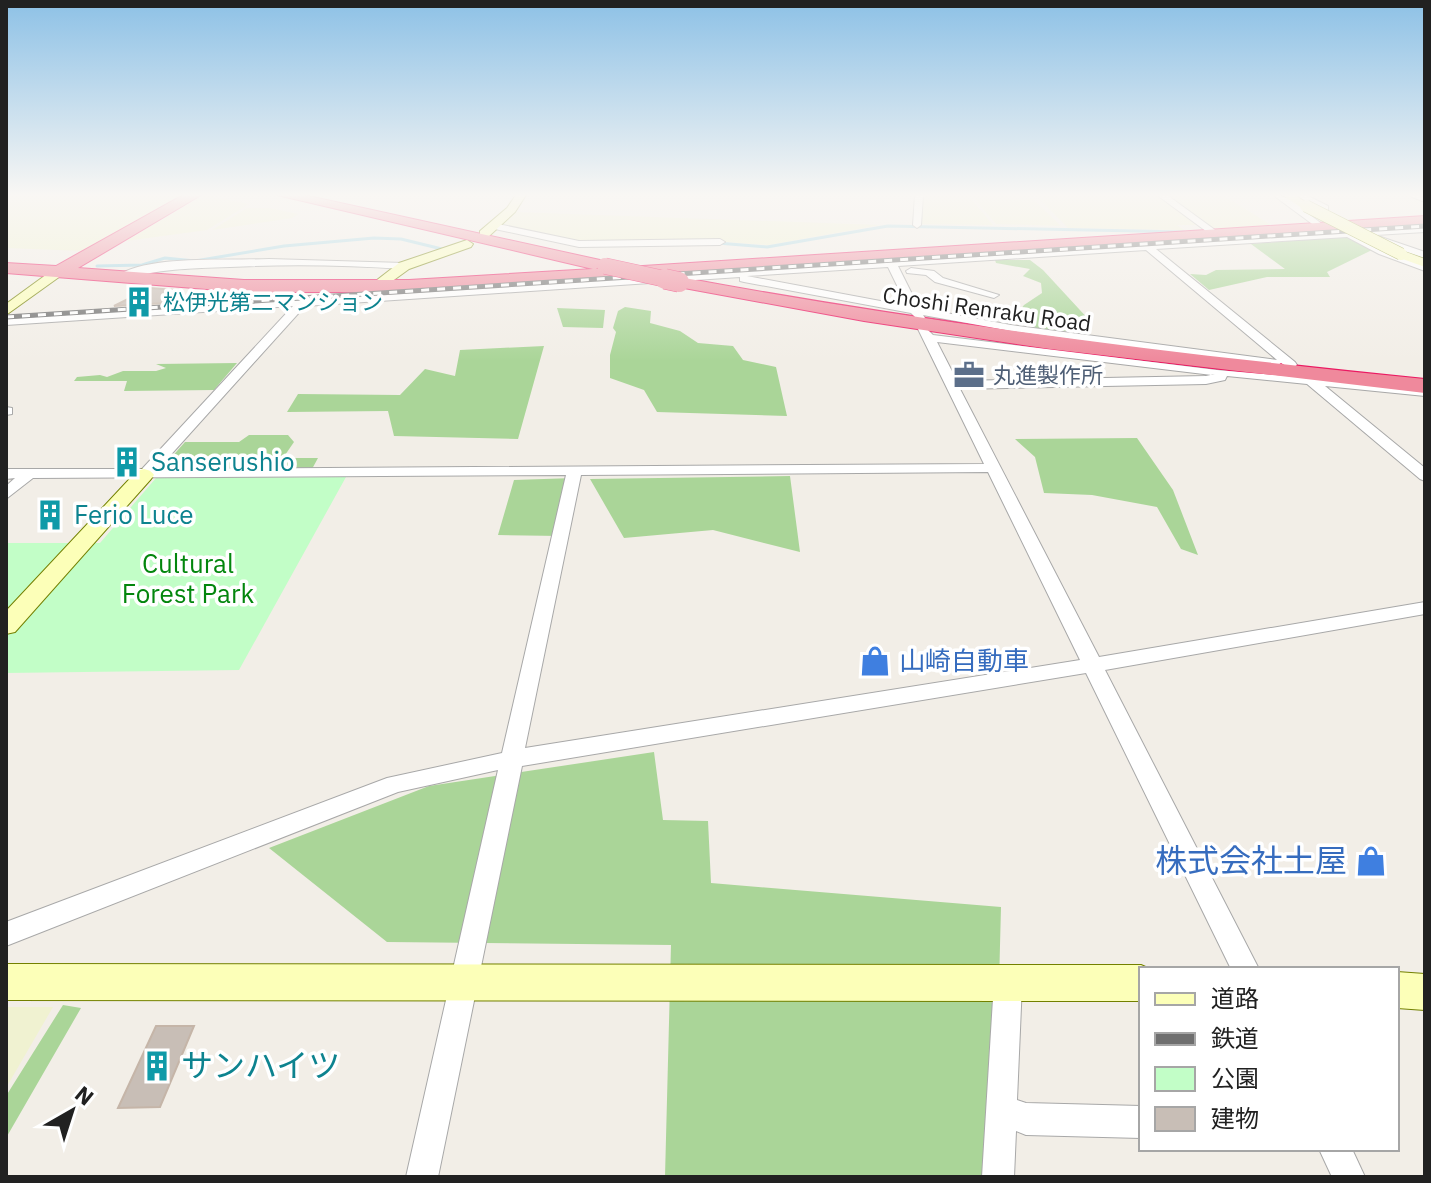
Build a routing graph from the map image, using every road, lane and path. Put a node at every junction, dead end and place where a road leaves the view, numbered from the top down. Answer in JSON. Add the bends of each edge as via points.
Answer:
{"nodes":[{"id":1,"x":97,"y":250,"type":"edge"},
{"id":2,"x":449,"y":250,"type":"edge"},
{"id":3,"x":532,"y":250,"type":"edge"},
{"id":4,"x":947,"y":250,"type":"edge"},
{"id":5,"x":1119,"y":250,"type":"edge"},
{"id":6,"x":1152,"y":250,"type":"edge"},
{"id":7,"x":1379,"y":250,"type":"edge"},
{"id":8,"x":1393,"y":250,"type":"edge"},
{"id":9,"x":404,"y":266,"type":"junction"},
{"id":10,"x":1425,"y":266,"type":"edge"},
{"id":11,"x":894,"y":267,"type":"junction"},
{"id":12,"x":6,"y":268,"type":"edge"},
{"id":13,"x":59,"y":272,"type":"junction"},
{"id":14,"x":734,"y":274,"type":"junction"},
{"id":15,"x":120,"y":277,"type":"junction"},
{"id":16,"x":375,"y":287,"type":"junction"},
{"id":17,"x":6,"y":289,"type":"edge"},
{"id":18,"x":34,"y":290,"type":"junction"},
{"id":19,"x":994,"y":295,"type":"dead end"},
{"id":20,"x":301,"y":304,"type":"junction"},
{"id":21,"x":6,"y":311,"type":"edge"},
{"id":22,"x":6,"y":322,"type":"edge"},
{"id":23,"x":923,"y":325,"type":"junction"},
{"id":24,"x":1291,"y":365,"type":"junction"},
{"id":25,"x":1222,"y":372,"type":"junction"},
{"id":26,"x":1311,"y":381,"type":"junction"},
{"id":27,"x":951,"y":385,"type":"junction"},
{"id":28,"x":1425,"y":386,"type":"edge"},
{"id":29,"x":992,"y":468,"type":"junction"},
{"id":30,"x":574,"y":471,"type":"junction"},
{"id":31,"x":6,"y":474,"type":"edge"},
{"id":32,"x":29,"y":474,"type":"junction"},
{"id":33,"x":144,"y":475,"type":"junction"},
{"id":34,"x":1425,"y":476,"type":"edge"},
{"id":35,"x":6,"y":494,"type":"edge"},
{"id":36,"x":1425,"y":608,"type":"edge"},
{"id":37,"x":6,"y":626,"type":"edge"},
{"id":38,"x":1092,"y":665,"type":"junction"},
{"id":39,"x":512,"y":759,"type":"junction"},
{"id":40,"x":6,"y":934,"type":"edge"},
{"id":41,"x":1244,"y":967,"type":"edge"},
{"id":42,"x":464,"y":980,"type":"junction"},
{"id":43,"x":6,"y":982,"type":"edge"},
{"id":44,"x":1008,"y":983,"type":"junction"},
{"id":45,"x":1139,"y":983,"type":"edge"},
{"id":46,"x":1399,"y":990,"type":"edge"},
{"id":47,"x":1425,"y":992,"type":"edge"},
{"id":48,"x":1003,"y":1111,"type":"junction"},
{"id":49,"x":1139,"y":1122,"type":"edge"},
{"id":50,"x":1336,"y":1151,"type":"edge"},
{"id":51,"x":422,"y":1177,"type":"edge"},
{"id":52,"x":998,"y":1177,"type":"edge"},
{"id":53,"x":1349,"y":1177,"type":"edge"}],
"edges":[{"from":1,"to":13,"type":"highway"},
{"from":2,"to":9,"type":"street"},
{"from":3,"to":28,"type":"highway","name":"Choshi Renraku Road","bridge":true,"via":[[848,313],[1042,342]]},
{"from":4,"to":16,"type":"highway"},
{"from":5,"to":11,"type":"street"},
{"from":6,"to":24,"type":"street"},
{"from":7,"to":10,"type":"street"},
{"from":8,"to":10,"type":"street","bridge":true},
{"from":9,"to":15,"type":"street","via":[[331,261],[217,264],[151,268]]},
{"from":9,"to":16,"type":"street"},
{"from":11,"to":14,"type":"street"},
{"from":11,"to":19,"type":"street","via":[[927,271],[939,280]]},
{"from":11,"to":23,"type":"street"},
{"from":12,"to":13,"type":"highway"},
{"from":13,"to":15,"type":"highway"},
{"from":13,"to":18,"type":"street"},
{"from":14,"to":20,"type":"street"},
{"from":14,"to":23,"type":"street"},
{"from":15,"to":16,"type":"highway","via":[[244,286]]},
{"from":17,"to":18,"type":"street"},
{"from":18,"to":21,"type":"street"},
{"from":20,"to":22,"type":"street"},
{"from":20,"to":33,"type":"street"},
{"from":23,"to":24,"type":"street"},
{"from":23,"to":25,"type":"street"},
{"from":23,"to":27,"type":"street"},
{"from":24,"to":28,"type":"street"},
{"from":25,"to":26,"type":"street"},
{"from":25,"to":27,"type":"street","via":[[1217,379],[1193,381]]},
{"from":26,"to":28,"type":"street"},
{"from":26,"to":34,"type":"street"},
{"from":27,"to":29,"type":"street"},
{"from":29,"to":30,"type":"street"},
{"from":29,"to":38,"type":"street"},
{"from":30,"to":33,"type":"street"},
{"from":30,"to":39,"type":"street"},
{"from":31,"to":32,"type":"street"},
{"from":32,"to":33,"type":"street"},
{"from":32,"to":35,"type":"street"},
{"from":33,"to":37,"type":"street"},
{"from":36,"to":38,"type":"street"},
{"from":38,"to":39,"type":"street"},
{"from":38,"to":41,"type":"street"},
{"from":39,"to":40,"type":"street","via":[[395,784]]},
{"from":39,"to":42,"type":"street"},
{"from":42,"to":43,"type":"street"},
{"from":42,"to":44,"type":"street"},
{"from":42,"to":51,"type":"street"},
{"from":44,"to":45,"type":"street"},
{"from":44,"to":48,"type":"street"},
{"from":46,"to":47,"type":"street"},
{"from":48,"to":49,"type":"street","via":[[1026,1119]]},
{"from":48,"to":52,"type":"street"},
{"from":50,"to":53,"type":"street"}]}
